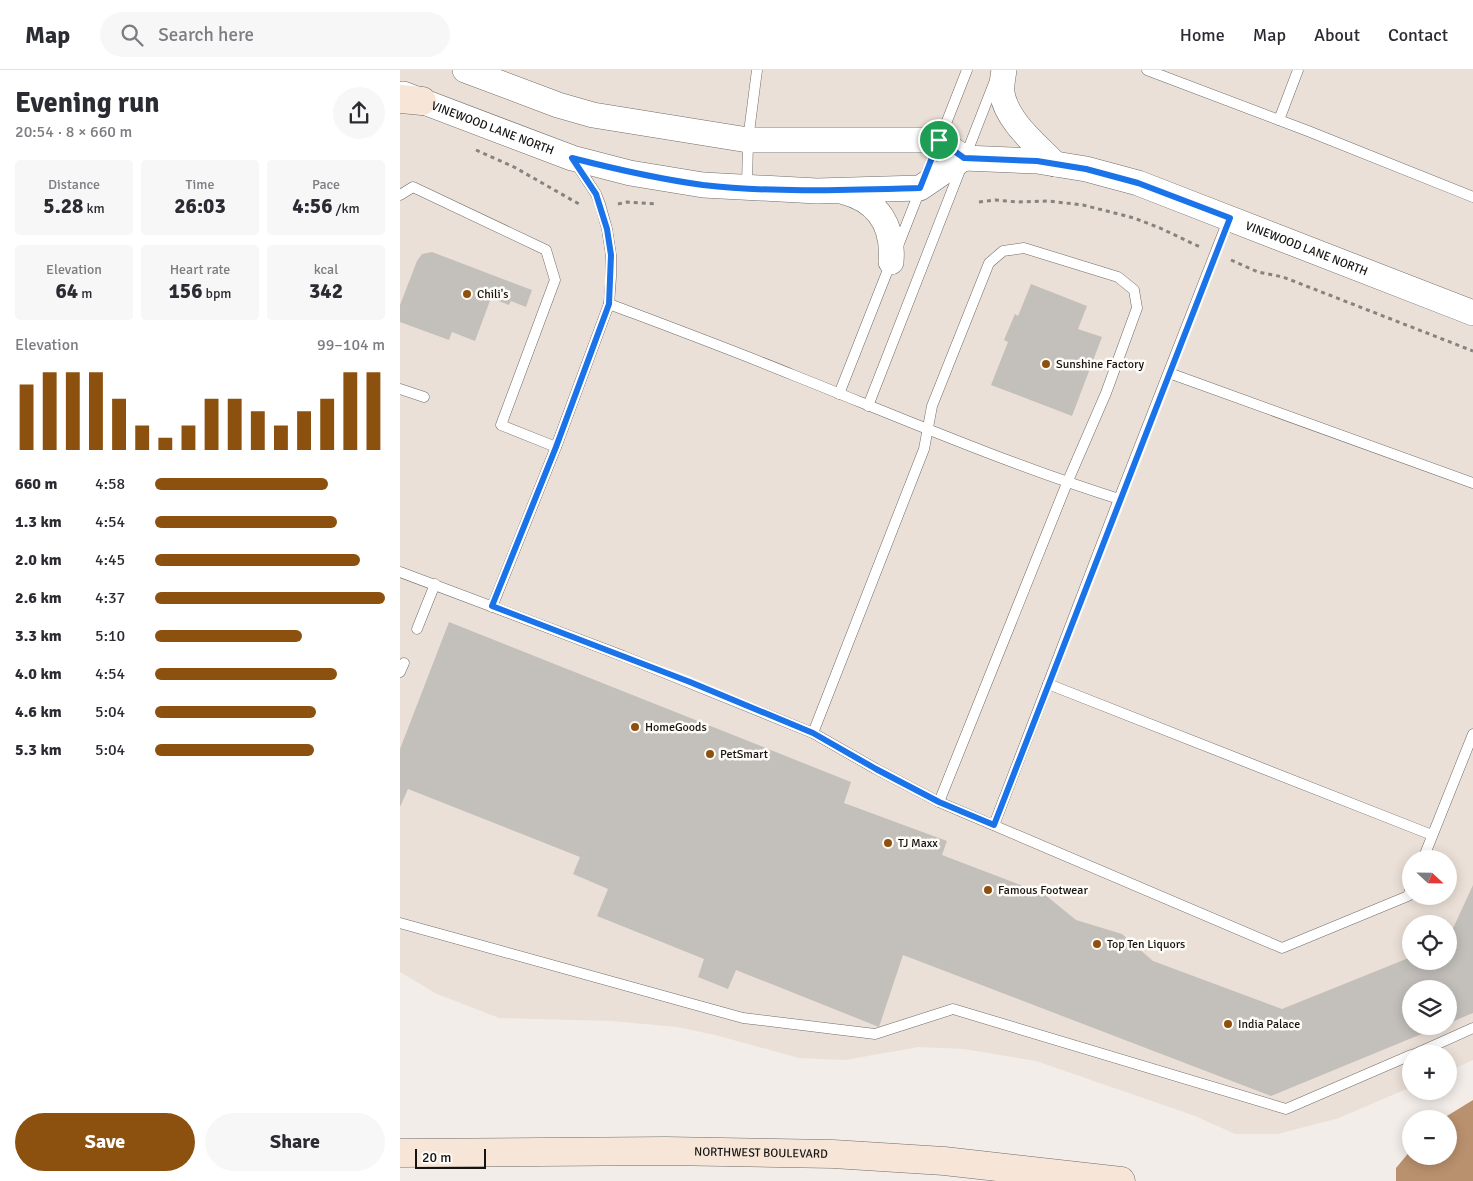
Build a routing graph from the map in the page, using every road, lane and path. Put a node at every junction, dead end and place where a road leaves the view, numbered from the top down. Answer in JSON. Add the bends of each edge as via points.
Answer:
{"nodes":[{"id":1,"x":465,"y":70,"type":"edge"},
{"id":2,"x":757,"y":70,"type":"edge"},
{"id":3,"x":967,"y":70,"type":"edge"},
{"id":4,"x":999,"y":70,"type":"edge"},
{"id":5,"x":1004,"y":70,"type":"edge"},
{"id":6,"x":1147,"y":70,"type":"edge"},
{"id":7,"x":1298,"y":70,"type":"edge"},
{"id":8,"x":407,"y":97,"type":"edge"},
{"id":9,"x":1279,"y":120,"type":"junction"},
{"id":10,"x":748,"y":140,"type":"junction"},
{"id":11,"x":939,"y":140,"type":"junction"},
{"id":12,"x":572,"y":158,"type":"junction"},
{"id":13,"x":964,"y":158,"type":"junction"},
{"id":14,"x":1055,"y":164,"type":"junction"},
{"id":15,"x":747,"y":188,"type":"junction"},
{"id":16,"x":920,"y":188,"type":"junction"},
{"id":17,"x":839,"y":191,"type":"junction"},
{"id":18,"x":400,"y":195,"type":"edge"},
{"id":19,"x":1473,"y":197,"type":"edge"},
{"id":20,"x":1230,"y":218,"type":"junction"},
{"id":21,"x":891,"y":262,"type":"junction"},
{"id":22,"x":609,"y":304,"type":"junction"},
{"id":23,"x":1473,"y":314,"type":"edge"},
{"id":24,"x":1169,"y":373,"type":"junction"},
{"id":25,"x":400,"y":389,"type":"edge"},
{"id":26,"x":839,"y":394,"type":"junction"},
{"id":27,"x":424,"y":397,"type":"dead end"},
{"id":28,"x":868,"y":406,"type":"junction"},
{"id":29,"x":928,"y":429,"type":"junction"},
{"id":30,"x":556,"y":447,"type":"junction"},
{"id":31,"x":1067,"y":483,"type":"junction"},
{"id":32,"x":1473,"y":483,"type":"edge"},
{"id":33,"x":1119,"y":499,"type":"junction"},
{"id":34,"x":400,"y":572,"type":"edge"},
{"id":35,"x":435,"y":584,"type":"junction"},
{"id":36,"x":492,"y":606,"type":"junction"},
{"id":37,"x":417,"y":629,"type":"dead end"},
{"id":38,"x":1048,"y":684,"type":"junction"},
{"id":39,"x":813,"y":733,"type":"junction"},
{"id":40,"x":1473,"y":734,"type":"edge"},
{"id":41,"x":939,"y":802,"type":"junction"},
{"id":42,"x":994,"y":825,"type":"junction"},
{"id":43,"x":1432,"y":835,"type":"junction"},
{"id":44,"x":1426,"y":850,"type":"edge"},
{"id":45,"x":1402,"y":898,"type":"edge"},
{"id":46,"x":400,"y":923,"type":"edge"},
{"id":47,"x":1473,"y":1028,"type":"edge"},
{"id":48,"x":1434,"y":1045,"type":"edge"},
{"id":49,"x":1402,"y":1059,"type":"edge"},
{"id":50,"x":408,"y":1151,"type":"edge"},
{"id":51,"x":1121,"y":1181,"type":"edge"}],
"edges":[{"from":1,"to":10,"type":"street","via":[[558,105],[593,114]]},
{"from":2,"to":10,"type":"lane"},
{"from":3,"to":11,"type":"lane"},
{"from":4,"to":13,"type":"lane"},
{"from":5,"to":14,"type":"street","via":[[1002,93],[1011,115]]},
{"from":6,"to":9,"type":"lane"},
{"from":7,"to":9,"type":"lane"},
{"from":8,"to":12,"type":"street","name":"VINEWOOD LANE NORTH"},
{"from":9,"to":19,"type":"lane"},
{"from":10,"to":11,"type":"street"},
{"from":10,"to":15,"type":"lane"},
{"from":11,"to":13,"type":"street"},
{"from":11,"to":16,"type":"lane"},
{"from":12,"to":15,"type":"street","name":"VINEWOOD LANE NORTH","via":[[630,173]]},
{"from":12,"to":22,"type":"lane","via":[[596,194],[607,229],[611,255]]},
{"from":13,"to":14,"type":"street","name":"VINEWOOD LANE NORTH"},
{"from":13,"to":16,"type":"street"},
{"from":13,"to":28,"type":"lane"},
{"from":14,"to":20,"type":"street","name":"VINEWOOD LANE NORTH","via":[[1138,183]]},
{"from":15,"to":17,"type":"street","name":"VINEWOOD LANE NORTH"},
{"from":16,"to":17,"type":"street","name":"VINEWOOD LANE NORTH"},
{"from":16,"to":21,"type":"lane"},
{"from":17,"to":21,"type":"street","via":[[863,198],[882,217],[891,239]]},
{"from":18,"to":30,"type":"lane","via":[[413,187],[546,250],[555,280],[501,425]]},
{"from":20,"to":23,"type":"street","name":"VINEWOOD LANE NORTH"},
{"from":20,"to":24,"type":"lane"},
{"from":21,"to":26,"type":"lane"},
{"from":22,"to":26,"type":"lane"},
{"from":22,"to":30,"type":"lane"},
{"from":24,"to":32,"type":"lane"},
{"from":24,"to":33,"type":"lane"},
{"from":25,"to":27,"type":"lane"},
{"from":26,"to":28,"type":"lane"},
{"from":28,"to":29,"type":"lane"},
{"from":29,"to":31,"type":"lane"},
{"from":29,"to":31,"type":"lane","via":[[932,406],[989,263],[1003,251],[1024,248],[1118,277],[1134,290],[1137,308],[1106,393]]},
{"from":29,"to":39,"type":"lane","via":[[924,449]]},
{"from":30,"to":36,"type":"lane"},
{"from":31,"to":33,"type":"lane"},
{"from":31,"to":41,"type":"lane"},
{"from":33,"to":38,"type":"lane"},
{"from":34,"to":35,"type":"lane"},
{"from":35,"to":36,"type":"lane"},
{"from":35,"to":37,"type":"lane"},
{"from":36,"to":39,"type":"lane"},
{"from":38,"to":42,"type":"lane"},
{"from":38,"to":43,"type":"lane"},
{"from":39,"to":41,"type":"lane"},
{"from":40,"to":43,"type":"lane"},
{"from":41,"to":42,"type":"lane"},
{"from":42,"to":45,"type":"lane","via":[[1282,948]]},
{"from":43,"to":44,"type":"lane"},
{"from":46,"to":49,"type":"lane","via":[[743,1018],[875,1034],[954,1009],[1286,1109]]},
{"from":47,"to":48,"type":"lane"},
{"from":50,"to":51,"type":"main road","name":"NORTHWEST BOULEVARD","via":[[833,1154],[944,1161]]}]}
